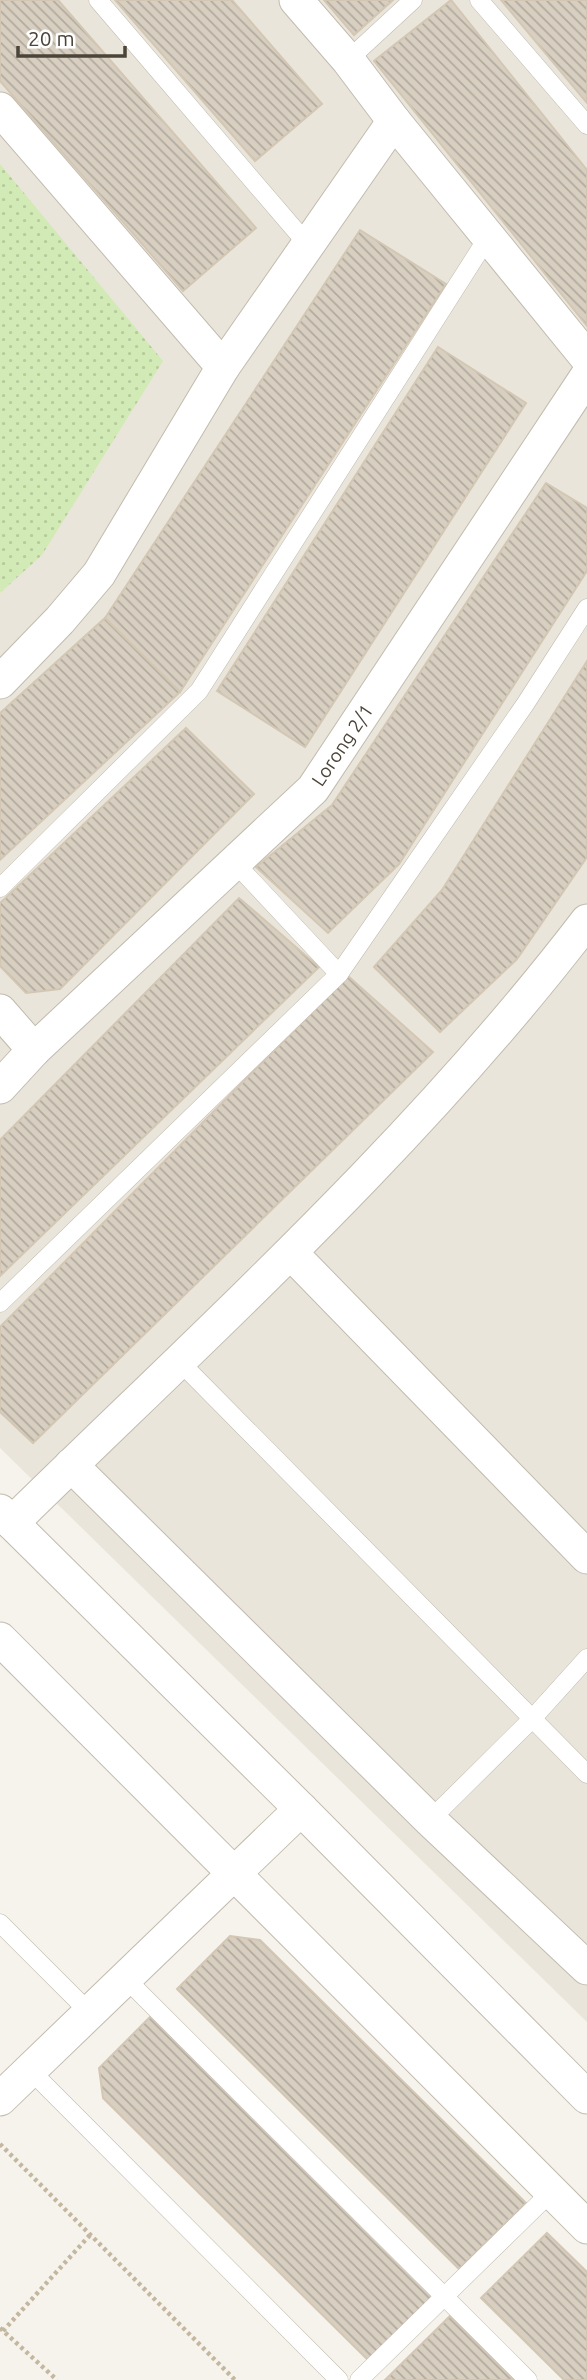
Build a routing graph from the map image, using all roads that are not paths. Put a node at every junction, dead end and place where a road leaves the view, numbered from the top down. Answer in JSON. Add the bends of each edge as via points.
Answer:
{"nodes":[{"id":1,"x":98,"y":0,"type":"edge"},
{"id":2,"x":296,"y":0,"type":"edge"},
{"id":3,"x":413,"y":0,"type":"edge"},
{"id":4,"x":479,"y":0,"type":"edge"},
{"id":5,"x":348,"y":60,"type":"junction"},
{"id":6,"x":0,"y":110,"type":"edge"},
{"id":7,"x":394,"y":121,"type":"junction"},
{"id":8,"x":587,"y":125,"type":"edge"},
{"id":9,"x":488,"y":237,"type":"junction"},
{"id":10,"x":308,"y":245,"type":"junction"},
{"id":11,"x":587,"y":358,"type":"edge"},
{"id":12,"x":223,"y":368,"type":"junction"},
{"id":13,"x":587,"y":376,"type":"edge"},
{"id":14,"x":587,"y":608,"type":"edge"},
{"id":15,"x":0,"y":682,"type":"edge"},
{"id":16,"x":235,"y":863,"type":"junction"},
{"id":17,"x":0,"y":888,"type":"edge"},
{"id":18,"x":587,"y":921,"type":"edge"},
{"id":19,"x":339,"y":974,"type":"junction"},
{"id":20,"x":0,"y":1012,"type":"edge"},
{"id":21,"x":34,"y":1050,"type":"junction"},
{"id":22,"x":0,"y":1087,"type":"edge"},
{"id":23,"x":291,"y":1253,"type":"junction"},
{"id":24,"x":0,"y":1303,"type":"edge"},
{"id":25,"x":179,"y":1361,"type":"junction"},
{"id":26,"x":71,"y":1465,"type":"junction"},
{"id":27,"x":6,"y":1517,"type":"edge"},
{"id":28,"x":587,"y":1557,"type":"edge"},
{"id":29,"x":0,"y":1640,"type":"edge"},
{"id":30,"x":587,"y":1658,"type":"edge"},
{"id":31,"x":531,"y":1718,"type":"junction"},
{"id":32,"x":587,"y":1774,"type":"edge"},
{"id":33,"x":301,"y":1809,"type":"junction"},
{"id":34,"x":430,"y":1820,"type":"junction"},
{"id":35,"x":233,"y":1875,"type":"junction"},
{"id":36,"x":0,"y":1923,"type":"edge"},
{"id":37,"x":587,"y":1968,"type":"edge"},
{"id":38,"x":125,"y":1978,"type":"junction"},
{"id":39,"x":90,"y":2013,"type":"junction"},
{"id":40,"x":30,"y":2070,"type":"junction"},
{"id":41,"x":587,"y":2097,"type":"edge"},
{"id":42,"x":0,"y":2099,"type":"edge"},
{"id":43,"x":551,"y":2192,"type":"junction"},
{"id":44,"x":587,"y":2227,"type":"edge"},
{"id":45,"x":445,"y":2296,"type":"junction"},
{"id":46,"x":339,"y":2380,"type":"edge"},
{"id":47,"x":359,"y":2380,"type":"edge"},
{"id":48,"x":528,"y":2380,"type":"edge"}],
"edges":[{"from":1,"to":10,"type":"lane"},
{"from":2,"to":5,"type":"street"},
{"from":3,"to":5,"type":"lane"},
{"from":4,"to":8,"type":"lane"},
{"from":5,"to":7,"type":"street"},
{"from":6,"to":12,"type":"street"},
{"from":7,"to":9,"type":"street"},
{"from":7,"to":10,"type":"street"},
{"from":9,"to":11,"type":"street"},
{"from":9,"to":17,"type":"lane","via":[[199,691]]},
{"from":10,"to":12,"type":"street"},
{"from":12,"to":15,"type":"street","via":[[99,574]]},
{"from":13,"to":16,"type":"street","name":"Lorong 2/1","via":[[313,789]]},
{"from":14,"to":19,"type":"lane"},
{"from":16,"to":19,"type":"lane"},
{"from":16,"to":21,"type":"street","name":"Lorong 2/1"},
{"from":18,"to":23,"type":"street","via":[[525,1001]]},
{"from":19,"to":24,"type":"lane"},
{"from":20,"to":21,"type":"street"},
{"from":21,"to":22,"type":"street","name":"Lorong 2/1"},
{"from":23,"to":25,"type":"street"},
{"from":23,"to":28,"type":"street"},
{"from":25,"to":26,"type":"street"},
{"from":25,"to":31,"type":"lane"},
{"from":26,"to":27,"type":"street"},
{"from":26,"to":34,"type":"street"},
{"from":27,"to":33,"type":"street"},
{"from":29,"to":35,"type":"street"},
{"from":30,"to":31,"type":"lane"},
{"from":31,"to":32,"type":"lane"},
{"from":31,"to":34,"type":"lane"},
{"from":33,"to":35,"type":"street"},
{"from":33,"to":41,"type":"street"},
{"from":34,"to":37,"type":"street"},
{"from":35,"to":38,"type":"street"},
{"from":35,"to":43,"type":"street"},
{"from":36,"to":39,"type":"lane"},
{"from":38,"to":39,"type":"street"},
{"from":38,"to":45,"type":"lane"},
{"from":39,"to":40,"type":"street"},
{"from":40,"to":42,"type":"street"},
{"from":40,"to":46,"type":"lane"},
{"from":43,"to":44,"type":"street"},
{"from":43,"to":45,"type":"lane"},
{"from":45,"to":47,"type":"lane"},
{"from":45,"to":48,"type":"lane"}]}
